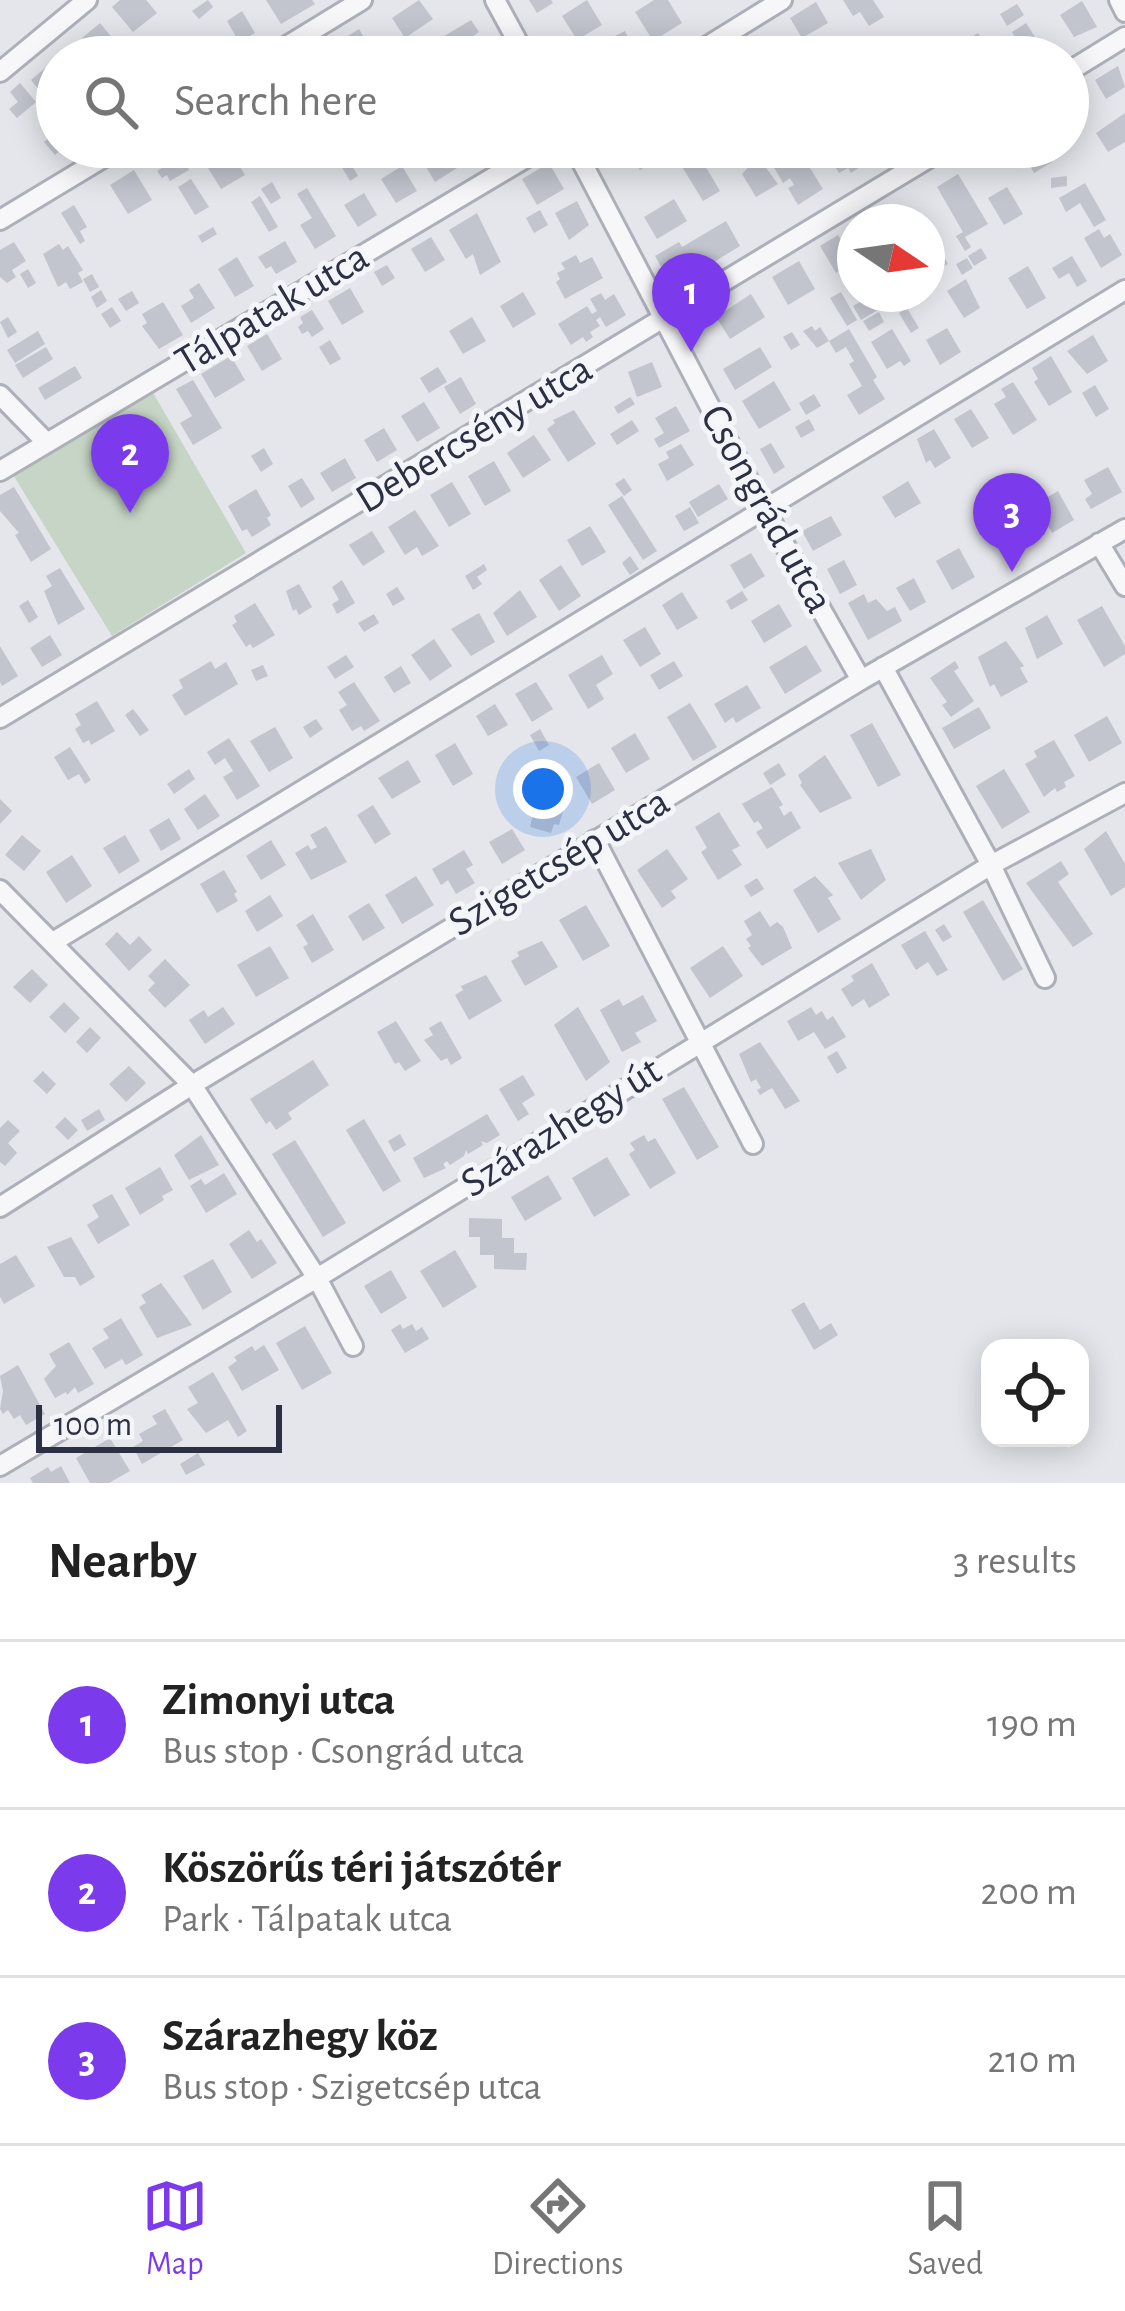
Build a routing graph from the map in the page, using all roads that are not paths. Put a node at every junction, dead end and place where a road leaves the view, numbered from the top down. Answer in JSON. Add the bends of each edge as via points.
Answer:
{"nodes":[{"id":1,"x":87,"y":0,"type":"edge"},
{"id":2,"x":362,"y":0,"type":"edge"},
{"id":3,"x":495,"y":0,"type":"edge"},
{"id":4,"x":782,"y":0,"type":"edge"},
{"id":5,"x":1119,"y":0,"type":"edge"},
{"id":6,"x":1125,"y":12,"type":"edge"},
{"id":7,"x":44,"y":36,"type":"edge"},
{"id":8,"x":303,"y":36,"type":"edge"},
{"id":9,"x":515,"y":36,"type":"edge"},
{"id":10,"x":724,"y":36,"type":"edge"},
{"id":11,"x":1125,"y":38,"type":"edge"},
{"id":12,"x":36,"y":42,"type":"edge"},
{"id":13,"x":1089,"y":59,"type":"edge"},
{"id":14,"x":0,"y":72,"type":"edge"},
{"id":15,"x":86,"y":168,"type":"edge"},
{"id":16,"x":509,"y":168,"type":"edge"},
{"id":17,"x":585,"y":168,"type":"edge"},
{"id":18,"x":912,"y":168,"type":"edge"},
{"id":19,"x":0,"y":220,"type":"edge"},
{"id":20,"x":1125,"y":290,"type":"edge"},
{"id":21,"x":664,"y":321,"type":"junction"},
{"id":22,"x":0,"y":395,"type":"edge"},
{"id":23,"x":47,"y":442,"type":"junction"},
{"id":24,"x":0,"y":471,"type":"edge"},
{"id":25,"x":765,"y":510,"type":"junction"},
{"id":26,"x":1125,"y":530,"type":"edge"},
{"id":27,"x":1100,"y":543,"type":"junction"},
{"id":28,"x":1125,"y":586,"type":"edge"},
{"id":29,"x":883,"y":667,"type":"junction"},
{"id":30,"x":861,"y":680,"type":"junction"},
{"id":31,"x":0,"y":718,"type":"edge"},
{"id":32,"x":1125,"y":793,"type":"edge"},
{"id":33,"x":596,"y":840,"type":"junction"},
{"id":34,"x":992,"y":866,"type":"junction"},
{"id":35,"x":0,"y":890,"type":"edge"},
{"id":36,"x":52,"y":943,"type":"junction"},
{"id":37,"x":1045,"y":978,"type":"dead end"},
{"id":38,"x":701,"y":1041,"type":"junction"},
{"id":39,"x":192,"y":1085,"type":"junction"},
{"id":40,"x":753,"y":1144,"type":"dead end"},
{"id":41,"x":0,"y":1206,"type":"edge"},
{"id":42,"x":317,"y":1278,"type":"junction"},
{"id":43,"x":353,"y":1346,"type":"dead end"},
{"id":44,"x":0,"y":1466,"type":"edge"}],
"edges":[{"from":1,"to":7,"type":"street"},
{"from":2,"to":8,"type":"street"},
{"from":3,"to":9,"type":"street"},
{"from":4,"to":10,"type":"street"},
{"from":5,"to":6,"type":"street"},
{"from":11,"to":13,"type":"street"},
{"from":12,"to":14,"type":"street"},
{"from":15,"to":19,"type":"street"},
{"from":16,"to":23,"type":"street","name":"Tálpatak utca"},
{"from":17,"to":21,"type":"street","name":"Csongrád utca"},
{"from":18,"to":21,"type":"street","name":"Debercsény utca"},
{"from":20,"to":25,"type":"street"},
{"from":21,"to":25,"type":"street","name":"Csongrád utca"},
{"from":21,"to":31,"type":"street","name":"Debercsény utca"},
{"from":22,"to":23,"type":"street"},
{"from":23,"to":24,"type":"street","name":"Tálpatak utca"},
{"from":25,"to":30,"type":"street","name":"Csongrád utca"},
{"from":25,"to":36,"type":"street"},
{"from":26,"to":27,"type":"street","name":"Szigetcsép utca"},
{"from":27,"to":28,"type":"street"},
{"from":27,"to":29,"type":"street","name":"Szigetcsép utca"},
{"from":29,"to":30,"type":"street","name":"Szigetcsép utca"},
{"from":29,"to":34,"type":"street"},
{"from":30,"to":33,"type":"street","name":"Szigetcsép utca"},
{"from":32,"to":34,"type":"street","name":"Szárazhegy út"},
{"from":33,"to":38,"type":"street"},
{"from":33,"to":39,"type":"street","name":"Szigetcsép utca"},
{"from":34,"to":37,"type":"street"},
{"from":34,"to":38,"type":"street","name":"Szárazhegy út"},
{"from":35,"to":36,"type":"street"},
{"from":36,"to":39,"type":"street"},
{"from":38,"to":40,"type":"street"},
{"from":38,"to":42,"type":"street","name":"Szárazhegy út"},
{"from":39,"to":41,"type":"street","name":"Szigetcsép utca"},
{"from":39,"to":42,"type":"street"},
{"from":42,"to":43,"type":"street"},
{"from":42,"to":44,"type":"street","name":"Szárazhegy út"}]}
